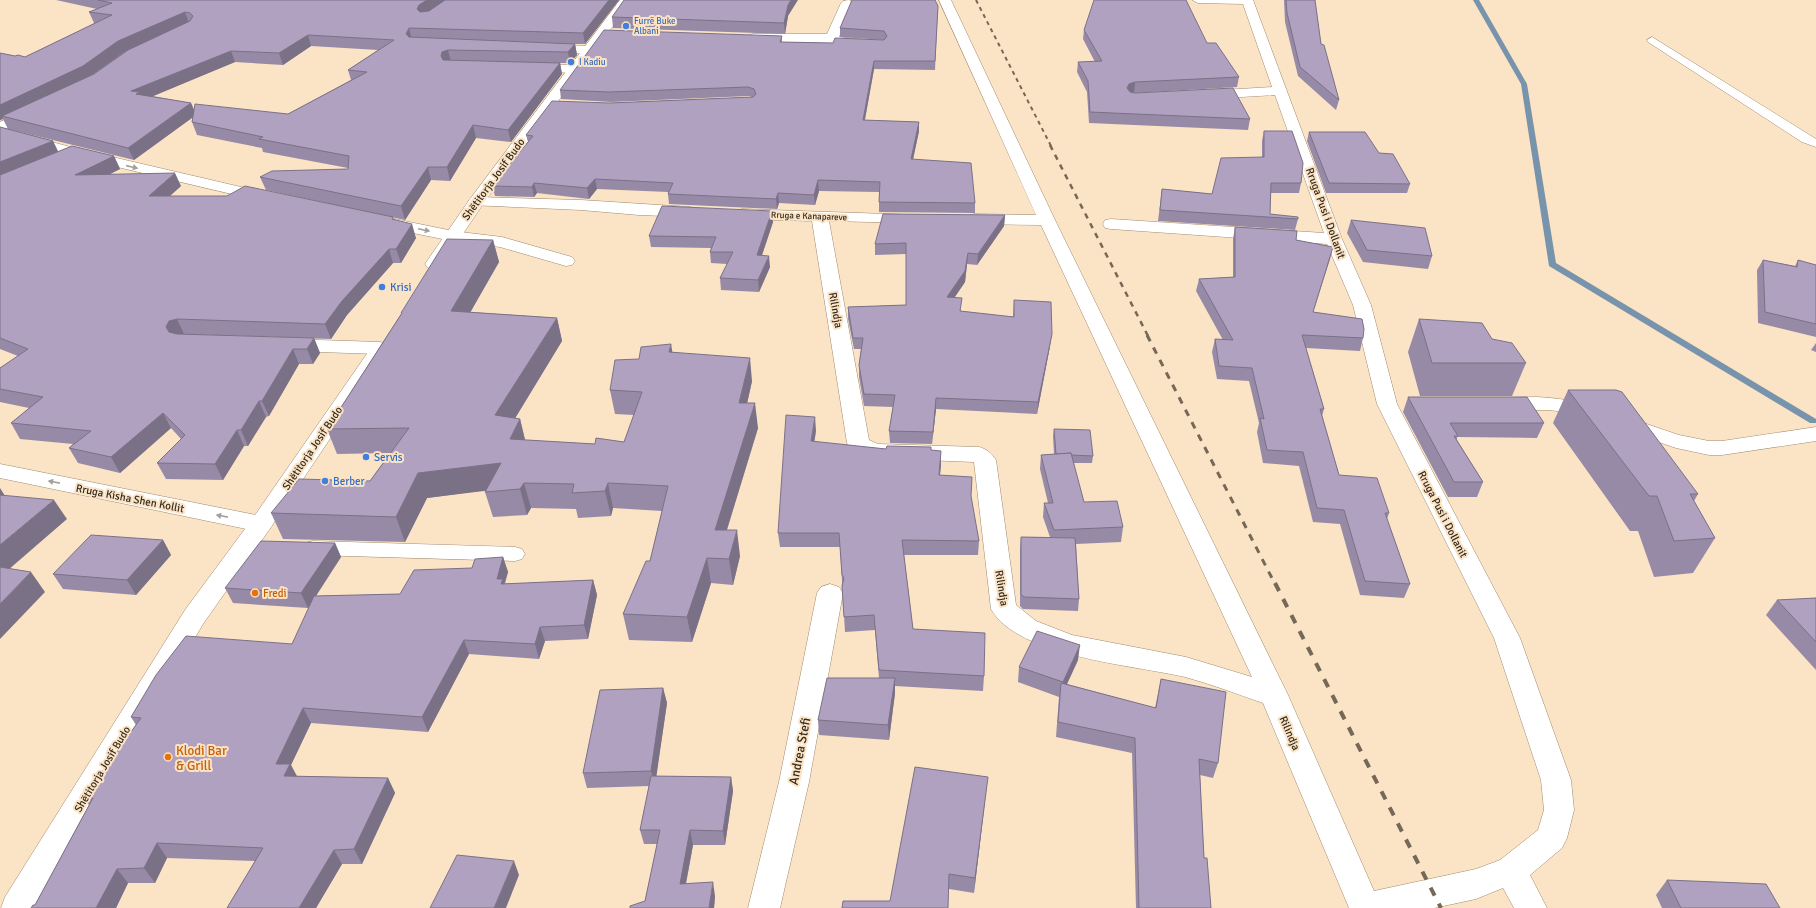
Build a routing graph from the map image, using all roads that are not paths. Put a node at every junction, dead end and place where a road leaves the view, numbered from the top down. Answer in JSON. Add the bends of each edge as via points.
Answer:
{"nodes":[{"id":1,"x":626,"y":0,"type":"edge"},
{"id":2,"x":945,"y":0,"type":"edge"},
{"id":3,"x":1198,"y":0,"type":"edge"},
{"id":4,"x":1247,"y":1,"type":"edge"},
{"id":5,"x":847,"y":3,"type":"dead end"},
{"id":6,"x":742,"y":38,"type":"edge"},
{"id":7,"x":808,"y":38,"type":"junction"},
{"id":8,"x":1652,"y":40,"type":"dead end"},
{"id":9,"x":880,"y":44,"type":"edge"},
{"id":10,"x":534,"y":48,"type":"edge"},
{"id":11,"x":588,"y":50,"type":"junction"},
{"id":12,"x":520,"y":68,"type":"edge"},
{"id":13,"x":574,"y":69,"type":"junction"},
{"id":14,"x":1280,"y":91,"type":"junction"},
{"id":15,"x":1192,"y":96,"type":"edge"},
{"id":16,"x":43,"y":106,"type":"edge"},
{"id":17,"x":0,"y":127,"type":"edge"},
{"id":18,"x":0,"y":132,"type":"edge"},
{"id":19,"x":1816,"y":143,"type":"edge"},
{"id":20,"x":75,"y":153,"type":"junction"},
{"id":21,"x":54,"y":162,"type":"edge"},
{"id":22,"x":276,"y":199,"type":"edge"},
{"id":23,"x":476,"y":202,"type":"junction"},
{"id":24,"x":702,"y":212,"type":"edge"},
{"id":25,"x":725,"y":213,"type":"edge"},
{"id":26,"x":820,"y":217,"type":"junction"},
{"id":27,"x":930,"y":218,"type":"edge"},
{"id":28,"x":961,"y":219,"type":"edge"},
{"id":29,"x":374,"y":220,"type":"edge"},
{"id":30,"x":1047,"y":220,"type":"junction"},
{"id":31,"x":1111,"y":224,"type":"dead end"},
{"id":32,"x":452,"y":236,"type":"junction"},
{"id":33,"x":1334,"y":239,"type":"junction"},
{"id":34,"x":566,"y":261,"type":"dead end"},
{"id":35,"x":423,"y":282,"type":"edge"},
{"id":36,"x":393,"y":328,"type":"edge"},
{"id":37,"x":268,"y":344,"type":"edge"},
{"id":38,"x":380,"y":348,"type":"junction"},
{"id":39,"x":1387,"y":404,"type":"junction"},
{"id":40,"x":1410,"y":404,"type":"edge"},
{"id":41,"x":1486,"y":404,"type":"edge"},
{"id":42,"x":1816,"y":434,"type":"edge"},
{"id":43,"x":0,"y":471,"type":"edge"},
{"id":44,"x":261,"y":524,"type":"junction"},
{"id":45,"x":244,"y":546,"type":"junction"},
{"id":46,"x":268,"y":547,"type":"edge"},
{"id":47,"x":292,"y":548,"type":"edge"},
{"id":48,"x":515,"y":554,"type":"dead end"},
{"id":49,"x":830,"y":593,"type":"dead end"},
{"id":50,"x":1274,"y":695,"type":"junction"},
{"id":51,"x":1512,"y":872,"type":"junction"},
{"id":52,"x":17,"y":908,"type":"edge"},
{"id":53,"x":764,"y":908,"type":"edge"},
{"id":54,"x":1365,"y":908,"type":"edge"},
{"id":55,"x":1531,"y":908,"type":"edge"}],
"edges":[{"from":1,"to":11,"type":"street","name":"Shëtitorja Josif Budo","via":[[609,33]]},
{"from":2,"to":30,"type":"street"},
{"from":3,"to":4,"type":"street"},
{"from":4,"to":14,"type":"street","name":"Rruga Pusi i Dollanit"},
{"from":5,"to":7,"type":"street","via":[[834,35],[830,38]]},
{"from":6,"to":7,"type":"street"},
{"from":7,"to":9,"type":"street"},
{"from":8,"to":19,"type":"lane"},
{"from":10,"to":11,"type":"street"},
{"from":11,"to":13,"type":"street","name":"Shëtitorja Josif Budo"},
{"from":12,"to":13,"type":"street"},
{"from":13,"to":23,"type":"street","name":"Shëtitorja Josif Budo","via":[[556,104]]},
{"from":14,"to":15,"type":"street"},
{"from":14,"to":33,"type":"street","name":"Rruga Pusi i Dollanit"},
{"from":16,"to":17,"type":"street"},
{"from":18,"to":20,"type":"street"},
{"from":20,"to":21,"type":"street"},
{"from":20,"to":22,"type":"street","one_way":true},
{"from":23,"to":24,"type":"street"},
{"from":23,"to":32,"type":"street","name":"Shëtitorja Josif Budo"},
{"from":25,"to":26,"type":"street","name":"Rruga e Kanapareve"},
{"from":26,"to":27,"type":"street","name":"Rruga e Kanapareve"},
{"from":26,"to":50,"type":"street","name":"Rilindja","via":[[858,443],[874,451],[979,454],[985,460],[1004,609],[1027,628],[1069,644],[1186,667]]},
{"from":28,"to":30,"type":"street"},
{"from":29,"to":32,"type":"street","one_way":true},
{"from":30,"to":50,"type":"street"},
{"from":31,"to":33,"type":"street"},
{"from":32,"to":34,"type":"street","via":[[502,242]]},
{"from":32,"to":35,"type":"street","name":"Shëtitorja Josif Budo"},
{"from":33,"to":39,"type":"street","name":"Rruga Pusi i Dollanit","via":[[1362,305]]},
{"from":36,"to":38,"type":"street","name":"Shëtitorja Josif Budo"},
{"from":37,"to":38,"type":"street"},
{"from":38,"to":44,"type":"street","name":"Shëtitorja Josif Budo"},
{"from":39,"to":40,"type":"street"},
{"from":39,"to":51,"type":"street","name":"Rruga Pusi i Dollanit","via":[[1507,638],[1556,780],[1559,810],[1551,838]]},
{"from":41,"to":42,"type":"street","via":[[1556,404],[1578,407],[1689,446],[1706,449]]},
{"from":44,"to":43,"type":"street","name":"Rruga Kisha Shen Kollit","one_way":true},
{"from":44,"to":45,"type":"street","name":"Shëtitorja Josif Budo"},
{"from":45,"to":46,"type":"lane"},
{"from":45,"to":52,"type":"street","name":"Shëtitorja Josif Budo","via":[[194,617]]},
{"from":47,"to":48,"type":"lane"},
{"from":49,"to":53,"type":"street","name":"Andrea Stefi","via":[[794,782]]},
{"from":50,"to":54,"type":"street","name":"Rilindja"},
{"from":51,"to":54,"type":"street","name":"Rruga Pusi i Dollanit","via":[[1476,884]]},
{"from":51,"to":55,"type":"street"}]}
